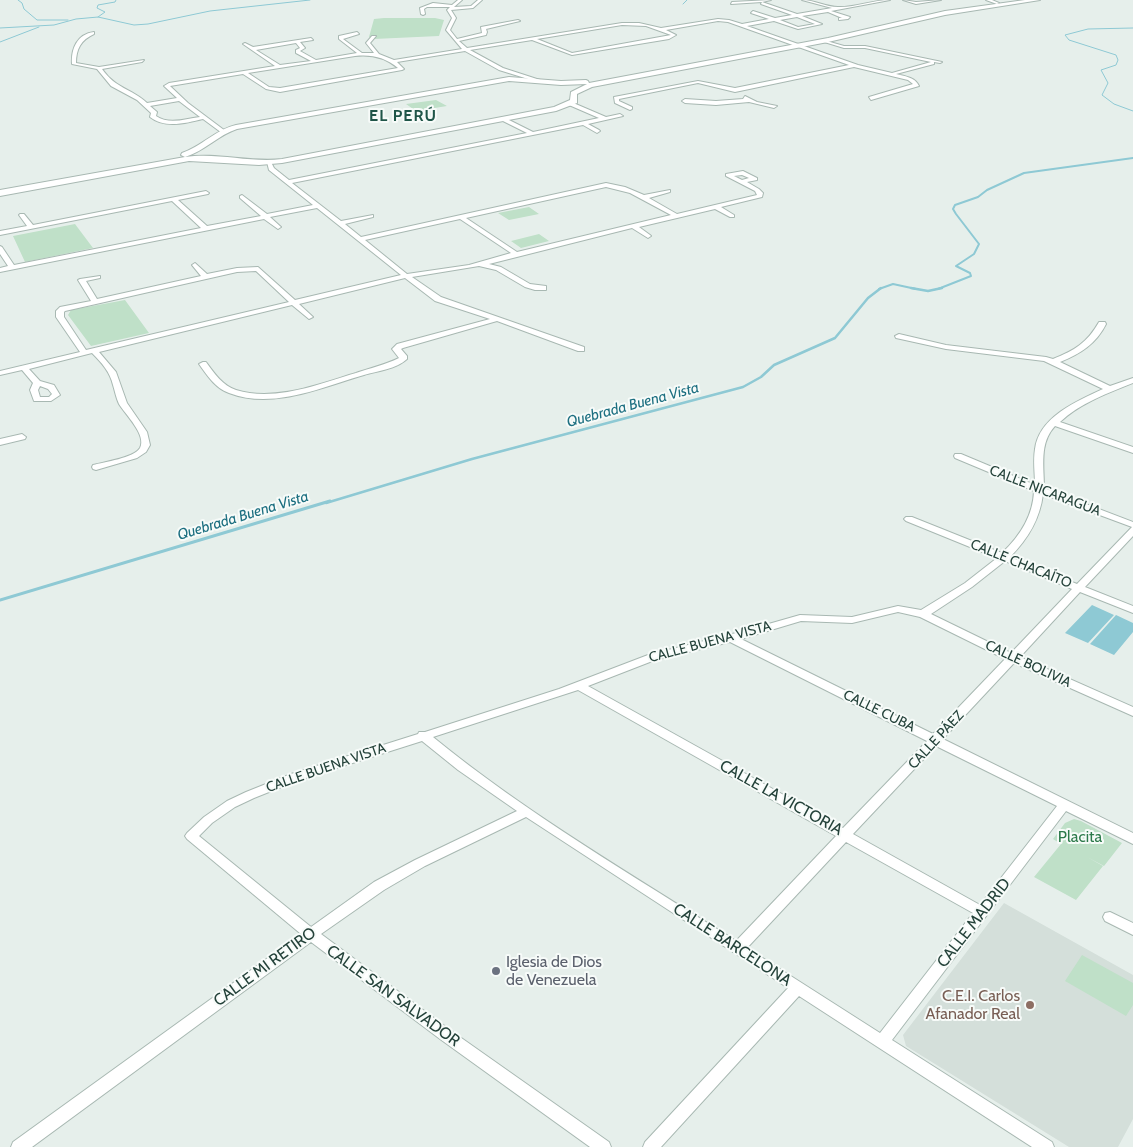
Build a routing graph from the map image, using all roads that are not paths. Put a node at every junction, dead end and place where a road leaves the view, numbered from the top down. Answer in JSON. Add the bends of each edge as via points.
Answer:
{"nodes":[{"id":1,"x":460,"y":0,"type":"edge"},
{"id":2,"x":480,"y":0,"type":"edge"},
{"id":3,"x":771,"y":0,"type":"edge"},
{"id":4,"x":869,"y":0,"type":"edge"},
{"id":5,"x":888,"y":0,"type":"edge"},
{"id":6,"x":905,"y":0,"type":"edge"},
{"id":7,"x":939,"y":0,"type":"edge"},
{"id":8,"x":988,"y":0,"type":"edge"},
{"id":9,"x":1019,"y":0,"type":"edge"},
{"id":10,"x":1037,"y":0,"type":"edge"},
{"id":11,"x":813,"y":1,"type":"edge"},
{"id":12,"x":803,"y":2,"type":"edge"},
{"id":13,"x":875,"y":2,"type":"junction"},
{"id":14,"x":732,"y":3,"type":"dead end"},
{"id":15,"x":762,"y":3,"type":"dead end"},
{"id":16,"x":997,"y":3,"type":"junction"},
{"id":17,"x":886,"y":6,"type":"dead end"},
{"id":18,"x":451,"y":8,"type":"junction"},
{"id":19,"x":838,"y":9,"type":"junction"},
{"id":20,"x":826,"y":11,"type":"junction"},
{"id":21,"x":753,"y":12,"type":"dead end"},
{"id":22,"x":423,"y":14,"type":"dead end"},
{"id":23,"x":796,"y":16,"type":"junction"},
{"id":24,"x":840,"y":19,"type":"dead end"},
{"id":25,"x":774,"y":20,"type":"junction"},
{"id":26,"x":518,"y":21,"type":"dead end"},
{"id":27,"x":742,"y":25,"type":"junction"},
{"id":28,"x":662,"y":30,"type":"junction"},
{"id":29,"x":92,"y":33,"type":"dead end"},
{"id":30,"x":357,"y":33,"type":"dead end"},
{"id":31,"x":771,"y":35,"type":"junction"},
{"id":32,"x":374,"y":37,"type":"dead end"},
{"id":33,"x":753,"y":38,"type":"dead end"},
{"id":34,"x":311,"y":39,"type":"dead end"},
{"id":35,"x":533,"y":39,"type":"junction"},
{"id":36,"x":456,"y":40,"type":"junction"},
{"id":37,"x":657,"y":40,"type":"junction"},
{"id":38,"x":297,"y":41,"type":"junction"},
{"id":39,"x":823,"y":41,"type":"junction"},
{"id":40,"x":245,"y":44,"type":"dead end"},
{"id":41,"x":668,"y":44,"type":"dead end"},
{"id":42,"x":797,"y":45,"type":"junction"},
{"id":43,"x":251,"y":49,"type":"junction"},
{"id":44,"x":467,"y":49,"type":"junction"},
{"id":45,"x":593,"y":51,"type":"junction"},
{"id":46,"x":361,"y":54,"type":"junction"},
{"id":47,"x":377,"y":54,"type":"junction"},
{"id":48,"x":604,"y":56,"type":"dead end"},
{"id":49,"x":925,"y":60,"type":"junction"},
{"id":50,"x":142,"y":61,"type":"dead end"},
{"id":51,"x":315,"y":61,"type":"junction"},
{"id":52,"x":391,"y":62,"type":"junction"},
{"id":53,"x":940,"y":62,"type":"junction"},
{"id":54,"x":949,"y":62,"type":"dead end"},
{"id":55,"x":848,"y":63,"type":"junction"},
{"id":56,"x":932,"y":63,"type":"junction"},
{"id":57,"x":279,"y":67,"type":"junction"},
{"id":58,"x":99,"y":68,"type":"junction"},
{"id":59,"x":244,"y":72,"type":"junction"},
{"id":60,"x":883,"y":73,"type":"junction"},
{"id":61,"x":538,"y":81,"type":"junction"},
{"id":62,"x":735,"y":90,"type":"junction"},
{"id":63,"x":871,"y":98,"type":"dead end"},
{"id":64,"x":180,"y":99,"type":"junction"},
{"id":65,"x":750,"y":100,"type":"junction"},
{"id":66,"x":685,"y":101,"type":"dead end"},
{"id":67,"x":571,"y":104,"type":"junction"},
{"id":68,"x":146,"y":105,"type":"junction"},
{"id":69,"x":774,"y":106,"type":"dead end"},
{"id":70,"x":630,"y":108,"type":"dead end"},
{"id":71,"x":620,"y":116,"type":"dead end"},
{"id":72,"x":202,"y":118,"type":"junction"},
{"id":73,"x":605,"y":119,"type":"junction"},
{"id":74,"x":503,"y":120,"type":"junction"},
{"id":75,"x":583,"y":123,"type":"junction"},
{"id":76,"x":222,"y":131,"type":"junction"},
{"id":77,"x":597,"y":131,"type":"dead end"},
{"id":78,"x":531,"y":134,"type":"junction"},
{"id":79,"x":269,"y":163,"type":"junction"},
{"id":80,"x":288,"y":182,"type":"junction"},
{"id":81,"x":741,"y":182,"type":"dead end"},
{"id":82,"x":0,"y":191,"type":"edge"},
{"id":83,"x":668,"y":191,"type":"dead end"},
{"id":84,"x":206,"y":193,"type":"dead end"},
{"id":85,"x":242,"y":197,"type":"dead end"},
{"id":86,"x":640,"y":198,"type":"junction"},
{"id":87,"x":173,"y":199,"type":"junction"},
{"id":88,"x":318,"y":206,"type":"junction"},
{"id":89,"x":715,"y":206,"type":"junction"},
{"id":90,"x":22,"y":215,"type":"dead end"},
{"id":91,"x":266,"y":216,"type":"junction"},
{"id":92,"x":371,"y":216,"type":"dead end"},
{"id":93,"x":677,"y":216,"type":"junction"},
{"id":94,"x":732,"y":216,"type":"dead end"},
{"id":95,"x":461,"y":218,"type":"junction"},
{"id":96,"x":340,"y":223,"type":"junction"},
{"id":97,"x":278,"y":226,"type":"dead end"},
{"id":98,"x":633,"y":226,"type":"junction"},
{"id":99,"x":31,"y":227,"type":"junction"},
{"id":100,"x":205,"y":228,"type":"junction"},
{"id":101,"x":0,"y":233,"type":"edge"},
{"id":102,"x":648,"y":236,"type":"dead end"},
{"id":103,"x":361,"y":240,"type":"junction"},
{"id":104,"x":0,"y":248,"type":"edge"},
{"id":105,"x":516,"y":254,"type":"junction"},
{"id":106,"x":195,"y":265,"type":"dead end"},
{"id":107,"x":469,"y":267,"type":"junction"},
{"id":108,"x":12,"y":268,"type":"junction"},
{"id":109,"x":0,"y":270,"type":"edge"},
{"id":110,"x":217,"y":275,"type":"junction"},
{"id":111,"x":406,"y":276,"type":"junction"},
{"id":112,"x":98,"y":277,"type":"dead end"},
{"id":113,"x":543,"y":288,"type":"dead end"},
{"id":114,"x":95,"y":302,"type":"junction"},
{"id":115,"x":292,"y":302,"type":"junction"},
{"id":116,"x":308,"y":317,"type":"dead end"},
{"id":117,"x":498,"y":319,"type":"junction"},
{"id":118,"x":1102,"y":324,"type":"dead end"},
{"id":119,"x":899,"y":336,"type":"dead end"},
{"id":120,"x":581,"y":349,"type":"dead end"},
{"id":121,"x":93,"y":350,"type":"junction"},
{"id":122,"x":84,"y":352,"type":"junction"},
{"id":123,"x":1054,"y":362,"type":"junction"},
{"id":124,"x":203,"y":364,"type":"dead end"},
{"id":125,"x":23,"y":367,"type":"junction"},
{"id":126,"x":1,"y":371,"type":"edge"},
{"id":127,"x":1133,"y":380,"type":"edge"},
{"id":128,"x":37,"y":383,"type":"dead end"},
{"id":129,"x":1109,"y":389,"type":"junction"},
{"id":130,"x":1055,"y":423,"type":"junction"},
{"id":131,"x":22,"y":437,"type":"dead end"},
{"id":132,"x":0,"y":442,"type":"edge"},
{"id":133,"x":1133,"y":450,"type":"edge"},
{"id":134,"x":958,"y":456,"type":"dead end"},
{"id":135,"x":96,"y":467,"type":"dead end"},
{"id":136,"x":1039,"y":490,"type":"junction"},
{"id":137,"x":909,"y":519,"type":"dead end"},
{"id":138,"x":1133,"y":525,"type":"edge"},
{"id":139,"x":1133,"y":530,"type":"edge"},
{"id":140,"x":1003,"y":557,"type":"junction"},
{"id":141,"x":1079,"y":588,"type":"junction"},
{"id":142,"x":1133,"y":610,"type":"edge"},
{"id":143,"x":923,"y":614,"type":"junction"},
{"id":144,"x":731,"y":638,"type":"junction"},
{"id":145,"x":1013,"y":658,"type":"junction"},
{"id":146,"x":579,"y":686,"type":"junction"},
{"id":147,"x":1133,"y":712,"type":"edge"},
{"id":148,"x":424,"y":735,"type":"junction"},
{"id":149,"x":936,"y":739,"type":"junction"},
{"id":150,"x":1065,"y":804,"type":"junction"},
{"id":151,"x":526,"y":812,"type":"junction"},
{"id":152,"x":846,"y":835,"type":"junction"},
{"id":153,"x":191,"y":836,"type":"joint"},
{"id":154,"x":1133,"y":839,"type":"edge"},
{"id":155,"x":982,"y":912,"type":"junction"},
{"id":156,"x":1110,"y":917,"type":"dead end"},
{"id":157,"x":1133,"y":930,"type":"edge"},
{"id":158,"x":310,"y":935,"type":"junction"},
{"id":159,"x":738,"y":948,"type":"junction"},
{"id":160,"x":798,"y":987,"type":"junction"},
{"id":161,"x":882,"y":1042,"type":"junction"},
{"id":162,"x":19,"y":1147,"type":"edge"},
{"id":163,"x":603,"y":1147,"type":"edge"},
{"id":164,"x":652,"y":1147,"type":"edge"},
{"id":165,"x":1046,"y":1147,"type":"edge"}],
"edges":[{"from":1,"to":18,"type":"street"},
{"from":2,"to":18,"type":"street","via":[[472,7]]},
{"from":3,"to":14,"type":"street"},
{"from":4,"to":13,"type":"street"},
{"from":5,"to":13,"type":"street"},
{"from":6,"to":7,"type":"street","via":[[916,3]]},
{"from":8,"to":16,"type":"street"},
{"from":9,"to":16,"type":"street"},
{"from":10,"to":39,"type":"street","via":[[945,13]]},
{"from":11,"to":12,"type":"street"},
{"from":11,"to":19,"type":"street"},
{"from":13,"to":17,"type":"street"},
{"from":13,"to":19,"type":"street"},
{"from":15,"to":23,"type":"street"},
{"from":16,"to":42,"type":"street","via":[[939,11]]},
{"from":18,"to":22,"type":"street","via":[[426,5],[422,8]]},
{"from":18,"to":36,"type":"street","via":[[454,18],[448,30]]},
{"from":19,"to":20,"type":"street"},
{"from":20,"to":23,"type":"street"},
{"from":20,"to":24,"type":"street","via":[[848,18]]},
{"from":21,"to":25,"type":"street"},
{"from":23,"to":25,"type":"street"},
{"from":23,"to":25,"type":"street","via":[[820,24],[798,28]]},
{"from":25,"to":27,"type":"street"},
{"from":26,"to":36,"type":"street","via":[[482,28],[484,34]]},
{"from":27,"to":28,"type":"street","via":[[718,20]]},
{"from":27,"to":31,"type":"street"},
{"from":28,"to":35,"type":"street","via":[[636,22]]},
{"from":28,"to":37,"type":"street","via":[[673,36]]},
{"from":29,"to":58,"type":"street","via":[[79,40],[73,53],[74,64]]},
{"from":30,"to":46,"type":"street","via":[[341,39]]},
{"from":31,"to":33,"type":"street"},
{"from":31,"to":42,"type":"street"},
{"from":32,"to":47,"type":"street","via":[[368,46]]},
{"from":34,"to":38,"type":"street"},
{"from":35,"to":44,"type":"street"},
{"from":35,"to":45,"type":"street","via":[[566,54]]},
{"from":36,"to":44,"type":"street"},
{"from":37,"to":41,"type":"street"},
{"from":37,"to":45,"type":"street"},
{"from":38,"to":43,"type":"street"},
{"from":38,"to":51,"type":"street","via":[[303,48],[298,52]]},
{"from":39,"to":42,"type":"street"},
{"from":39,"to":49,"type":"street","via":[[844,47],[881,49]]},
{"from":40,"to":43,"type":"street"},
{"from":42,"to":55,"type":"street"},
{"from":42,"to":61,"type":"street","via":[[582,83]]},
{"from":42,"to":67,"type":"street","via":[[585,86],[573,93]]},
{"from":43,"to":57,"type":"street"},
{"from":44,"to":52,"type":"street"},
{"from":44,"to":61,"type":"street","via":[[511,73]]},
{"from":45,"to":48,"type":"street"},
{"from":46,"to":47,"type":"street"},
{"from":46,"to":51,"type":"street"},
{"from":47,"to":52,"type":"street"},
{"from":49,"to":53,"type":"street"},
{"from":49,"to":56,"type":"street"},
{"from":50,"to":58,"type":"street"},
{"from":51,"to":57,"type":"street"},
{"from":52,"to":59,"type":"street","via":[[402,69],[280,90],[268,88]]},
{"from":53,"to":54,"type":"street"},
{"from":53,"to":56,"type":"street"},
{"from":55,"to":60,"type":"street"},
{"from":55,"to":62,"type":"street","via":[[852,66]]},
{"from":56,"to":60,"type":"street","via":[[896,73]]},
{"from":57,"to":59,"type":"street"},
{"from":58,"to":68,"type":"street","via":[[110,84]]},
{"from":59,"to":64,"type":"street","via":[[167,86]]},
{"from":60,"to":63,"type":"street","via":[[910,79],[916,86]]},
{"from":61,"to":76,"type":"street","via":[[505,80]]},
{"from":62,"to":65,"type":"street"},
{"from":62,"to":70,"type":"street","via":[[698,82],[616,98],[616,102]]},
{"from":64,"to":68,"type":"street"},
{"from":64,"to":72,"type":"street"},
{"from":65,"to":66,"type":"street"},
{"from":65,"to":69,"type":"street"},
{"from":67,"to":73,"type":"street"},
{"from":67,"to":74,"type":"street"},
{"from":68,"to":72,"type":"street","via":[[160,122]]},
{"from":71,"to":73,"type":"street"},
{"from":72,"to":76,"type":"street"},
{"from":73,"to":75,"type":"street"},
{"from":74,"to":78,"type":"street"},
{"from":74,"to":79,"type":"street"},
{"from":75,"to":77,"type":"street"},
{"from":75,"to":78,"type":"street"},
{"from":76,"to":82,"type":"street","via":[[204,147],[186,155]]},
{"from":78,"to":80,"type":"street"},
{"from":79,"to":80,"type":"street","via":[[271,169]]},
{"from":79,"to":82,"type":"street","via":[[189,159]]},
{"from":80,"to":88,"type":"street"},
{"from":81,"to":89,"type":"street","via":[[757,190],[760,196]]},
{"from":83,"to":86,"type":"street"},
{"from":84,"to":87,"type":"street"},
{"from":85,"to":91,"type":"street"},
{"from":86,"to":93,"type":"street"},
{"from":86,"to":95,"type":"street","via":[[615,185],[606,185]]},
{"from":87,"to":99,"type":"street"},
{"from":87,"to":100,"type":"street"},
{"from":88,"to":91,"type":"street"},
{"from":88,"to":96,"type":"street"},
{"from":89,"to":93,"type":"street"},
{"from":89,"to":94,"type":"street"},
{"from":90,"to":99,"type":"street"},
{"from":91,"to":97,"type":"street"},
{"from":91,"to":100,"type":"street"},
{"from":92,"to":96,"type":"street"},
{"from":93,"to":98,"type":"street"},
{"from":95,"to":103,"type":"street"},
{"from":95,"to":105,"type":"street"},
{"from":96,"to":103,"type":"street"},
{"from":98,"to":102,"type":"street"},
{"from":98,"to":105,"type":"street"},
{"from":99,"to":101,"type":"street"},
{"from":100,"to":108,"type":"street"},
{"from":103,"to":111,"type":"street"},
{"from":104,"to":108,"type":"street"},
{"from":105,"to":107,"type":"street"},
{"from":106,"to":110,"type":"street","via":[[205,276]]},
{"from":107,"to":111,"type":"street"},
{"from":107,"to":113,"type":"street","via":[[495,267],[534,289]]},
{"from":108,"to":109,"type":"street"},
{"from":110,"to":114,"type":"street"},
{"from":110,"to":115,"type":"street","via":[[258,269]]},
{"from":111,"to":115,"type":"street"},
{"from":111,"to":117,"type":"street","via":[[438,300]]},
{"from":112,"to":114,"type":"street","via":[[82,280]]},
{"from":114,"to":122,"type":"street","via":[[60,311],[66,328]]},
{"from":115,"to":116,"type":"street"},
{"from":115,"to":121,"type":"street"},
{"from":117,"to":120,"type":"street"},
{"from":117,"to":124,"type":"street","via":[[400,346],[396,349],[404,358],[389,365],[277,395],[232,391],[217,382]]},
{"from":118,"to":123,"type":"street","via":[[1086,346]]},
{"from":119,"to":123,"type":"street"},
{"from":121,"to":122,"type":"street"},
{"from":121,"to":135,"type":"street","via":[[116,379],[121,398],[141,428],[145,442],[138,454]]},
{"from":122,"to":125,"type":"street"},
{"from":123,"to":129,"type":"street"},
{"from":125,"to":126,"type":"street"},
{"from":125,"to":128,"type":"street"},
{"from":127,"to":129,"type":"street"},
{"from":129,"to":130,"type":"street","via":[[1081,402]]},
{"from":130,"to":133,"type":"street"},
{"from":130,"to":136,"type":"street","via":[[1040,440]]},
{"from":131,"to":132,"type":"street"},
{"from":134,"to":136,"type":"street","name":"CALLE NICARAGUA"},
{"from":136,"to":138,"type":"street","name":"CALLE NICARAGUA"},
{"from":136,"to":140,"type":"street","via":[[1031,522]]},
{"from":137,"to":140,"type":"street","name":"CALLE CHACAÍTO"},
{"from":139,"to":141,"type":"street","name":"CALLE PÁEZ"},
{"from":140,"to":141,"type":"street","name":"CALLE CHACAÍTO"},
{"from":140,"to":143,"type":"street"},
{"from":141,"to":142,"type":"street","name":"CALLE CHACAÍTO"},
{"from":141,"to":145,"type":"street","name":"CALLE PÁEZ"},
{"from":143,"to":144,"type":"street","name":"CALLE BUENA VISTA","via":[[898,610],[852,620],[800,618]]},
{"from":143,"to":145,"type":"street","name":"CALLE BOLIVIA"},
{"from":144,"to":146,"type":"street","name":"CALLE BUENA VISTA","via":[[645,659]]},
{"from":144,"to":149,"type":"street","name":"CALLE CUBA"},
{"from":145,"to":147,"type":"street","name":"CALLE BOLIVIA"},
{"from":145,"to":149,"type":"street","name":"CALLE PÁEZ"},
{"from":146,"to":148,"type":"street","name":"CALLE BUENA VISTA"},
{"from":146,"to":152,"type":"street","name":"CALLE LA VICTORIA"},
{"from":148,"to":151,"type":"street","name":"CALLE BARCELONA","via":[[462,767]]},
{"from":148,"to":153,"type":"street","name":"CALLE BUENA VISTA","via":[[250,795],[218,812]]},
{"from":149,"to":150,"type":"street","name":"CALLE CUBA"},
{"from":149,"to":152,"type":"street","name":"CALLE PÁEZ"},
{"from":150,"to":154,"type":"street","name":"CALLE CUBA"},
{"from":150,"to":155,"type":"street","name":"CALLE MADRID"},
{"from":151,"to":158,"type":"street","name":"CALLE MI RETIRO","via":[[399,874]]},
{"from":151,"to":159,"type":"street","name":"CALLE BARCELONA"},
{"from":152,"to":155,"type":"street","name":"CALLE LA VICTORIA"},
{"from":152,"to":159,"type":"street","name":"CALLE PÁEZ"},
{"from":153,"to":158,"type":"street","name":"CALLE SAN SALVADOR"},
{"from":155,"to":161,"type":"street","name":"CALLE MADRID"},
{"from":156,"to":157,"type":"street"},
{"from":158,"to":162,"type":"street","name":"CALLE MI RETIRO"},
{"from":158,"to":163,"type":"street","name":"CALLE SAN SALVADOR"},
{"from":159,"to":160,"type":"street","name":"CALLE BARCELONA"},
{"from":160,"to":161,"type":"street","name":"CALLE BARCELONA"},
{"from":160,"to":164,"type":"street"},
{"from":161,"to":165,"type":"street","name":"CALLE BARCELONA"}]}
